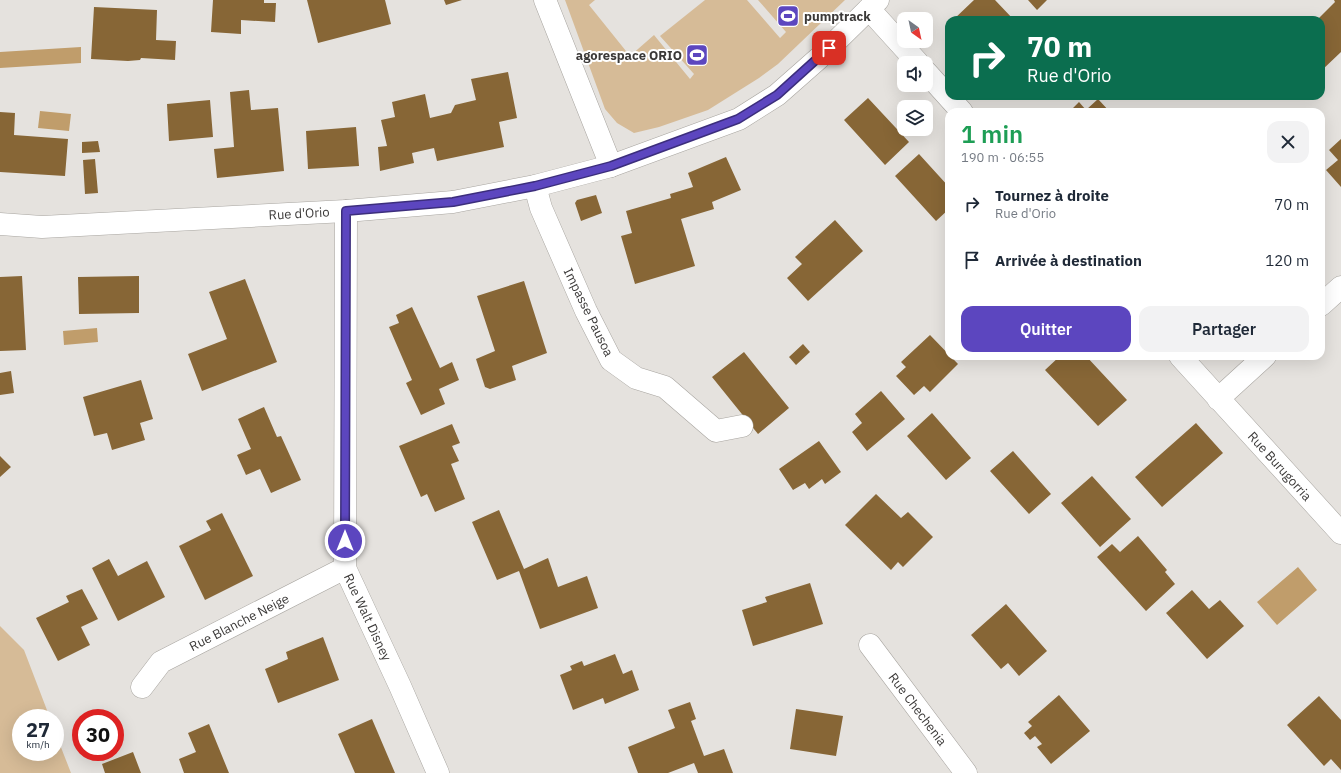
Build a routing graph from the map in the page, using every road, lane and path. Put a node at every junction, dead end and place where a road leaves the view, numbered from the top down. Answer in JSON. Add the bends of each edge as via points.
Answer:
{"nodes":[{"id":1,"x":545,"y":0,"type":"edge"},
{"id":2,"x":873,"y":4,"type":"edge"},
{"id":3,"x":913,"y":56,"type":"edge"},
{"id":4,"x":933,"y":80,"type":"edge"},
{"id":5,"x":945,"y":93,"type":"edge"},
{"id":6,"x":951,"y":100,"type":"edge"},
{"id":7,"x":958,"y":108,"type":"edge"},
{"id":8,"x":611,"y":166,"type":"junction"},
{"id":9,"x":535,"y":186,"type":"junction"},
{"id":10,"x":346,"y":211,"type":"junction"},
{"id":11,"x":0,"y":224,"type":"edge"},
{"id":12,"x":1341,"y":287,"type":"edge"},
{"id":13,"x":1325,"y":301,"type":"edge"},
{"id":14,"x":1184,"y":360,"type":"edge"},
{"id":15,"x":1262,"y":360,"type":"edge"},
{"id":16,"x":1218,"y":399,"type":"junction"},
{"id":17,"x":742,"y":426,"type":"dead end"},
{"id":18,"x":1341,"y":533,"type":"edge"},
{"id":19,"x":345,"y":568,"type":"junction"},
{"id":20,"x":870,"y":645,"type":"dead end"},
{"id":21,"x":142,"y":687,"type":"dead end"},
{"id":22,"x":438,"y":773,"type":"edge"},
{"id":23,"x":966,"y":773,"type":"edge"}],
"edges":[{"from":1,"to":8,"type":"street"},
{"from":2,"to":3,"type":"street"},
{"from":2,"to":8,"type":"street","name":"Rue d'Orio","via":[[819,58],[777,95],[738,119]]},
{"from":4,"to":5,"type":"street"},
{"from":6,"to":7,"type":"street"},
{"from":8,"to":9,"type":"street","name":"Rue d'Orio"},
{"from":9,"to":10,"type":"street","name":"Rue d'Orio","via":[[453,202]]},
{"from":9,"to":17,"type":"street","name":"Impasse Pausoa","via":[[550,229],[611,360],[636,378],[665,387],[716,431]]},
{"from":10,"to":11,"type":"street","name":"Rue d'Orio","via":[[42,227]]},
{"from":10,"to":19,"type":"street","name":"Rue Walt Disney"},
{"from":12,"to":13,"type":"street"},
{"from":14,"to":16,"type":"street","name":"Rue Burugorria"},
{"from":15,"to":16,"type":"street"},
{"from":16,"to":18,"type":"street","name":"Rue Burugorria"},
{"from":19,"to":21,"type":"street","name":"Rue Blanche Neige","via":[[162,662]]},
{"from":19,"to":22,"type":"street","name":"Rue Walt Disney"},
{"from":20,"to":23,"type":"street","name":"Rue Chechenia"}]}
